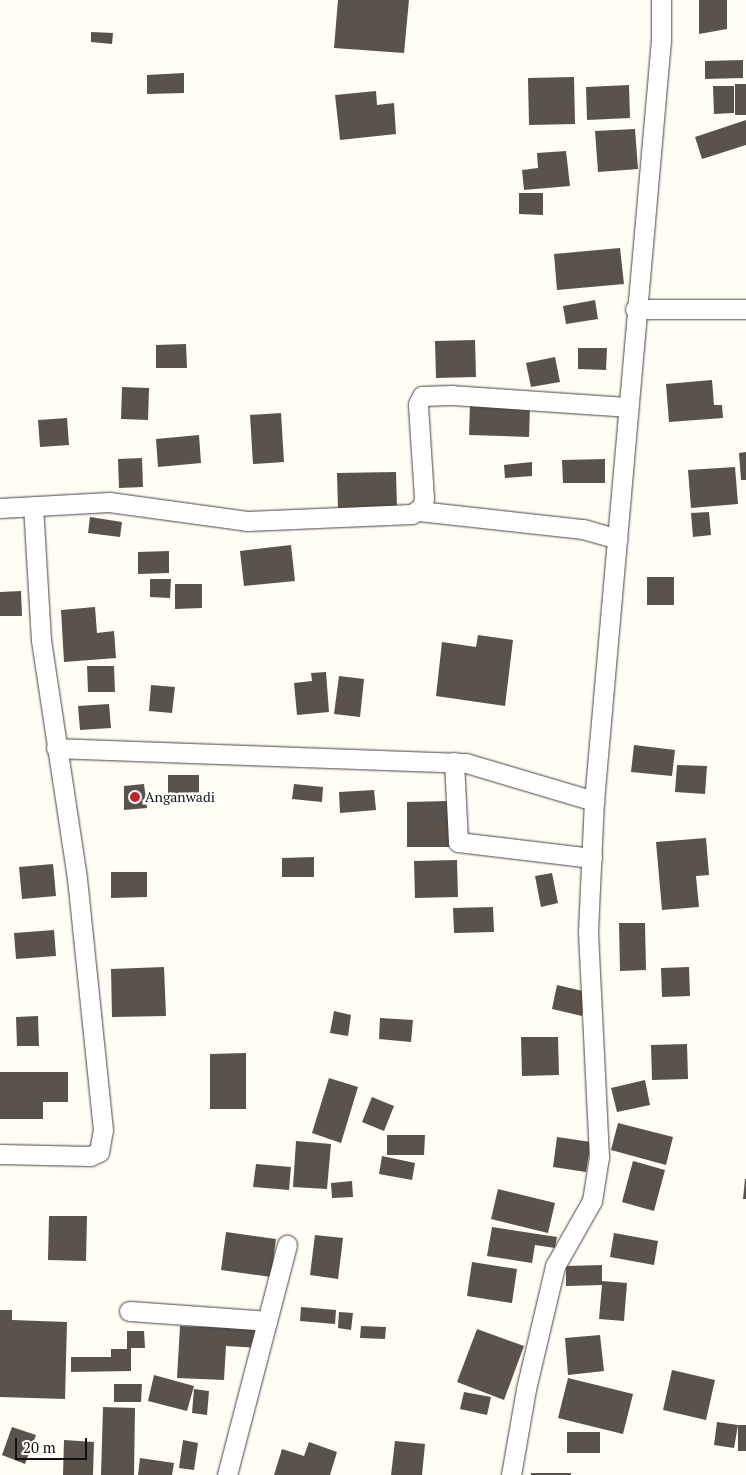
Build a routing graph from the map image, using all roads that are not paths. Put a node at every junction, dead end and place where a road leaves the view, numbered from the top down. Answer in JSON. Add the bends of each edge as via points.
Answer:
{"nodes":[{"id":1,"x":661,"y":0,"type":"edge"},
{"id":2,"x":635,"y":309,"type":"junction"},
{"id":3,"x":746,"y":310,"type":"edge"},
{"id":4,"x":628,"y":407,"type":"junction"},
{"id":5,"x":34,"y":507,"type":"junction"},
{"id":6,"x":0,"y":508,"type":"edge"},
{"id":7,"x":419,"y":511,"type":"junction"},
{"id":8,"x":618,"y":539,"type":"junction"},
{"id":9,"x":56,"y":748,"type":"junction"},
{"id":10,"x":454,"y":762,"type":"junction"},
{"id":11,"x":594,"y":801,"type":"junction"},
{"id":12,"x":592,"y":858,"type":"junction"},
{"id":13,"x":1,"y":1159,"type":"edge"},
{"id":14,"x":287,"y":1245,"type":"dead end"},
{"id":15,"x":129,"y":1312,"type":"dead end"},
{"id":16,"x":267,"y":1320,"type":"junction"},
{"id":17,"x":227,"y":1475,"type":"edge"},
{"id":18,"x":511,"y":1475,"type":"edge"}],
"edges":[{"from":1,"to":2,"type":"street","via":[[660,60]]},
{"from":2,"to":3,"type":"street"},
{"from":2,"to":4,"type":"street"},
{"from":4,"to":7,"type":"street","via":[[452,395],[422,396],[418,404],[418,425],[424,498]]},
{"from":4,"to":8,"type":"street"},
{"from":5,"to":6,"type":"street"},
{"from":5,"to":7,"type":"street","via":[[109,502],[247,521]]},
{"from":5,"to":9,"type":"street","via":[[41,640]]},
{"from":7,"to":8,"type":"street","via":[[583,529]]},
{"from":8,"to":11,"type":"street"},
{"from":9,"to":10,"type":"street"},
{"from":9,"to":13,"type":"street","via":[[77,878],[102,1110],[102,1144],[99,1152],[90,1156]]},
{"from":10,"to":11,"type":"street"},
{"from":10,"to":12,"type":"street","via":[[458,842]]},
{"from":11,"to":12,"type":"street"},
{"from":12,"to":18,"type":"street","via":[[588,932],[599,1157],[592,1201],[554,1266]]},
{"from":14,"to":16,"type":"street"},
{"from":15,"to":16,"type":"street"},
{"from":16,"to":17,"type":"street"}]}
